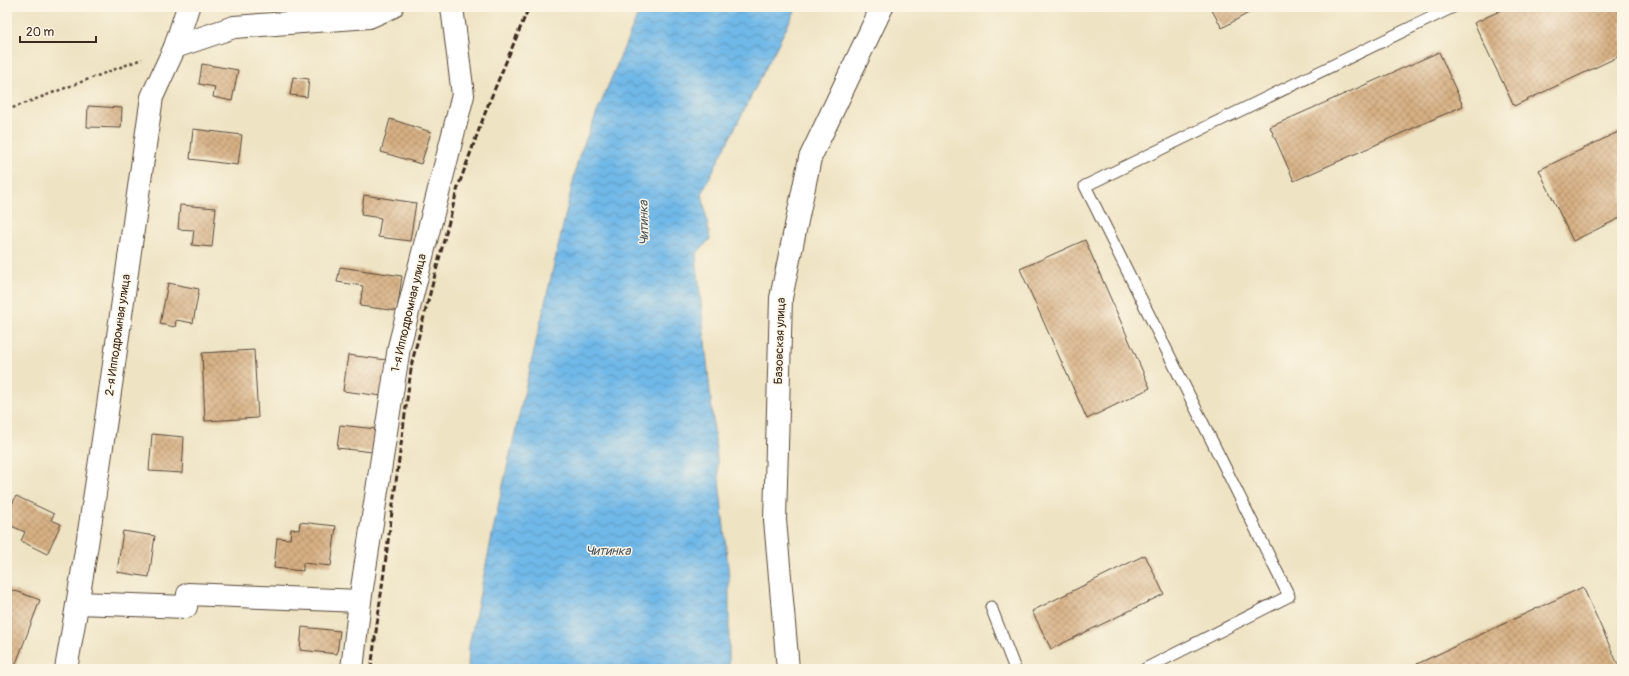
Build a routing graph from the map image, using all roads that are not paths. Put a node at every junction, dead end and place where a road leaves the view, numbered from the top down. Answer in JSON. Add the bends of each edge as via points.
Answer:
{"nodes":[{"id":1,"x":188,"y":7,"type":"edge"},
{"id":2,"x":392,"y":7,"type":"edge"},
{"id":3,"x":452,"y":7,"type":"edge"},
{"id":4,"x":882,"y":7,"type":"edge"},
{"id":5,"x":1453,"y":7,"type":"edge"},
{"id":6,"x":175,"y":47,"type":"junction"},
{"id":7,"x":360,"y":601,"type":"junction"},
{"id":8,"x":78,"y":603,"type":"junction"},
{"id":9,"x":990,"y":608,"type":"dead end"},
{"id":10,"x":66,"y":669,"type":"edge"},
{"id":11,"x":352,"y":669,"type":"edge"},
{"id":12,"x":788,"y":669,"type":"edge"},
{"id":13,"x":1015,"y":669,"type":"edge"},
{"id":14,"x":1145,"y":669,"type":"edge"}],
"edges":[{"from":1,"to":6,"type":"street","name":"2-я Ипподромная улица"},
{"from":2,"to":6,"type":"street","via":[[369,17],[234,27]]},
{"from":3,"to":7,"type":"street","name":"1-я Ипподромная улица","via":[[463,95],[399,347]]},
{"from":4,"to":12,"type":"street","name":"Базовская улица","via":[[810,158],[781,298],[775,520]]},
{"from":5,"to":14,"type":"lane","via":[[1085,186],[1289,596]]},
{"from":6,"to":8,"type":"street","name":"2-я Ипподромная улица","via":[[152,97]]},
{"from":7,"to":8,"type":"street","via":[[188,594],[186,607]]},
{"from":7,"to":11,"type":"street","name":"1-я Ипподромная улица"},
{"from":8,"to":10,"type":"street","name":"2-я Ипподромная улица"},
{"from":9,"to":13,"type":"lane"}]}
